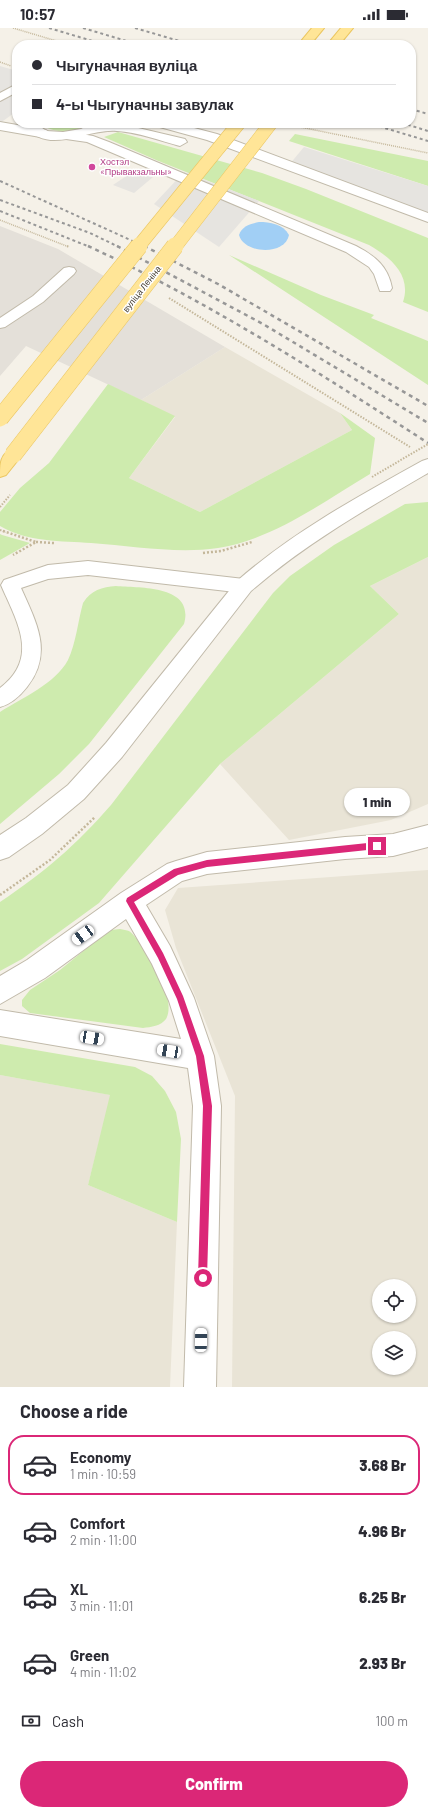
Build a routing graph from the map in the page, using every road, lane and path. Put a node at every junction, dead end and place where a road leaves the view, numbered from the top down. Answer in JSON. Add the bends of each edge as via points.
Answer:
{"nodes":[{"id":1,"x":13,"y":28,"type":"edge"},
{"id":2,"x":318,"y":28,"type":"edge"},
{"id":3,"x":347,"y":28,"type":"edge"},
{"id":4,"x":53,"y":40,"type":"edge"},
{"id":5,"x":308,"y":40,"type":"edge"},
{"id":6,"x":337,"y":40,"type":"edge"},
{"id":7,"x":12,"y":90,"type":"edge"},
{"id":8,"x":0,"y":98,"type":"edge"},
{"id":9,"x":0,"y":126,"type":"edge"},
{"id":10,"x":33,"y":128,"type":"edge"},
{"id":11,"x":92,"y":128,"type":"edge"},
{"id":12,"x":123,"y":128,"type":"edge"},
{"id":13,"x":179,"y":128,"type":"edge"},
{"id":14,"x":235,"y":128,"type":"edge"},
{"id":15,"x":268,"y":128,"type":"edge"},
{"id":16,"x":303,"y":128,"type":"edge"},
{"id":17,"x":46,"y":134,"type":"junction"},
{"id":18,"x":70,"y":136,"type":"junction"},
{"id":19,"x":428,"y":153,"type":"edge"},
{"id":20,"x":289,"y":165,"type":"junction"},
{"id":21,"x":428,"y":218,"type":"edge"},
{"id":22,"x":0,"y":220,"type":"edge"},
{"id":23,"x":70,"y":247,"type":"dead end"},
{"id":24,"x":69,"y":271,"type":"dead end"},
{"id":25,"x":385,"y":288,"type":"dead end"},
{"id":26,"x":166,"y":297,"type":"dead end"},
{"id":27,"x":0,"y":324,"type":"edge"},
{"id":28,"x":0,"y":418,"type":"edge"},
{"id":29,"x":428,"y":444,"type":"edge"},
{"id":30,"x":423,"y":459,"type":"edge"},
{"id":31,"x":0,"y":471,"type":"edge"},
{"id":32,"x":366,"y":481,"type":"dead end"},
{"id":33,"x":0,"y":530,"type":"edge"},
{"id":34,"x":255,"y":541,"type":"dead end"},
{"id":35,"x":36,"y":542,"type":"junction"},
{"id":36,"x":59,"y":544,"type":"dead end"},
{"id":37,"x":199,"y":554,"type":"dead end"},
{"id":38,"x":12,"y":555,"type":"dead end"},
{"id":39,"x":244,"y":586,"type":"junction"},
{"id":40,"x":5,"y":588,"type":"edge"},
{"id":41,"x":0,"y":699,"type":"edge"},
{"id":42,"x":428,"y":836,"type":"edge"},
{"id":43,"x":0,"y":849,"type":"edge"},
{"id":44,"x":130,"y":901,"type":"junction"},
{"id":45,"x":0,"y":991,"type":"edge"},
{"id":46,"x":0,"y":1023,"type":"edge"},
{"id":47,"x":200,"y":1056,"type":"junction"},
{"id":48,"x":200,"y":1387,"type":"edge"}],
"edges":[{"from":1,"to":4,"type":"path"},
{"from":2,"to":5,"type":"main road"},
{"from":3,"to":6,"type":"main road"},
{"from":7,"to":8,"type":"lane"},
{"from":9,"to":17,"type":"lane"},
{"from":10,"to":17,"type":"street"},
{"from":11,"to":18,"type":"street"},
{"from":12,"to":20,"type":"street"},
{"from":13,"to":20,"type":"street"},
{"from":14,"to":28,"type":"main road","bridge":true},
{"from":15,"to":31,"type":"main road","name":"вуліца Леніна","bridge":true},
{"from":16,"to":19,"type":"path"},
{"from":17,"to":18,"type":"street"},
{"from":18,"to":25,"type":"lane","via":[[97,142],[157,173],[364,255],[380,270]]},
{"from":20,"to":21,"type":"street"},
{"from":22,"to":23,"type":"path"},
{"from":24,"to":27,"type":"lane","via":[[38,299]]},
{"from":26,"to":30,"type":"path","via":[[194,312]]},
{"from":29,"to":32,"type":"path","bridge":true},
{"from":30,"to":39,"type":"street","via":[[391,487],[292,546]]},
{"from":33,"to":35,"type":"path"},
{"from":34,"to":37,"type":"path","via":[[221,551]]},
{"from":35,"to":36,"type":"path"},
{"from":35,"to":38,"type":"path"},
{"from":39,"to":40,"type":"lane","via":[[88,568],[64,568],[40,572]]},
{"from":39,"to":43,"type":"street","via":[[114,750],[76,792]]},
{"from":40,"to":41,"type":"lane","via":[[28,624],[32,639],[32,656],[28,672],[20,685]]},
{"from":42,"to":44,"type":"street","via":[[393,845],[207,863],[176,872]]},
{"from":44,"to":45,"type":"street","via":[[36,970]]},
{"from":44,"to":47,"type":"street","via":[[161,955],[181,998]]},
{"from":46,"to":47,"type":"street"},
{"from":47,"to":48,"type":"street","via":[[208,1106]]}]}
